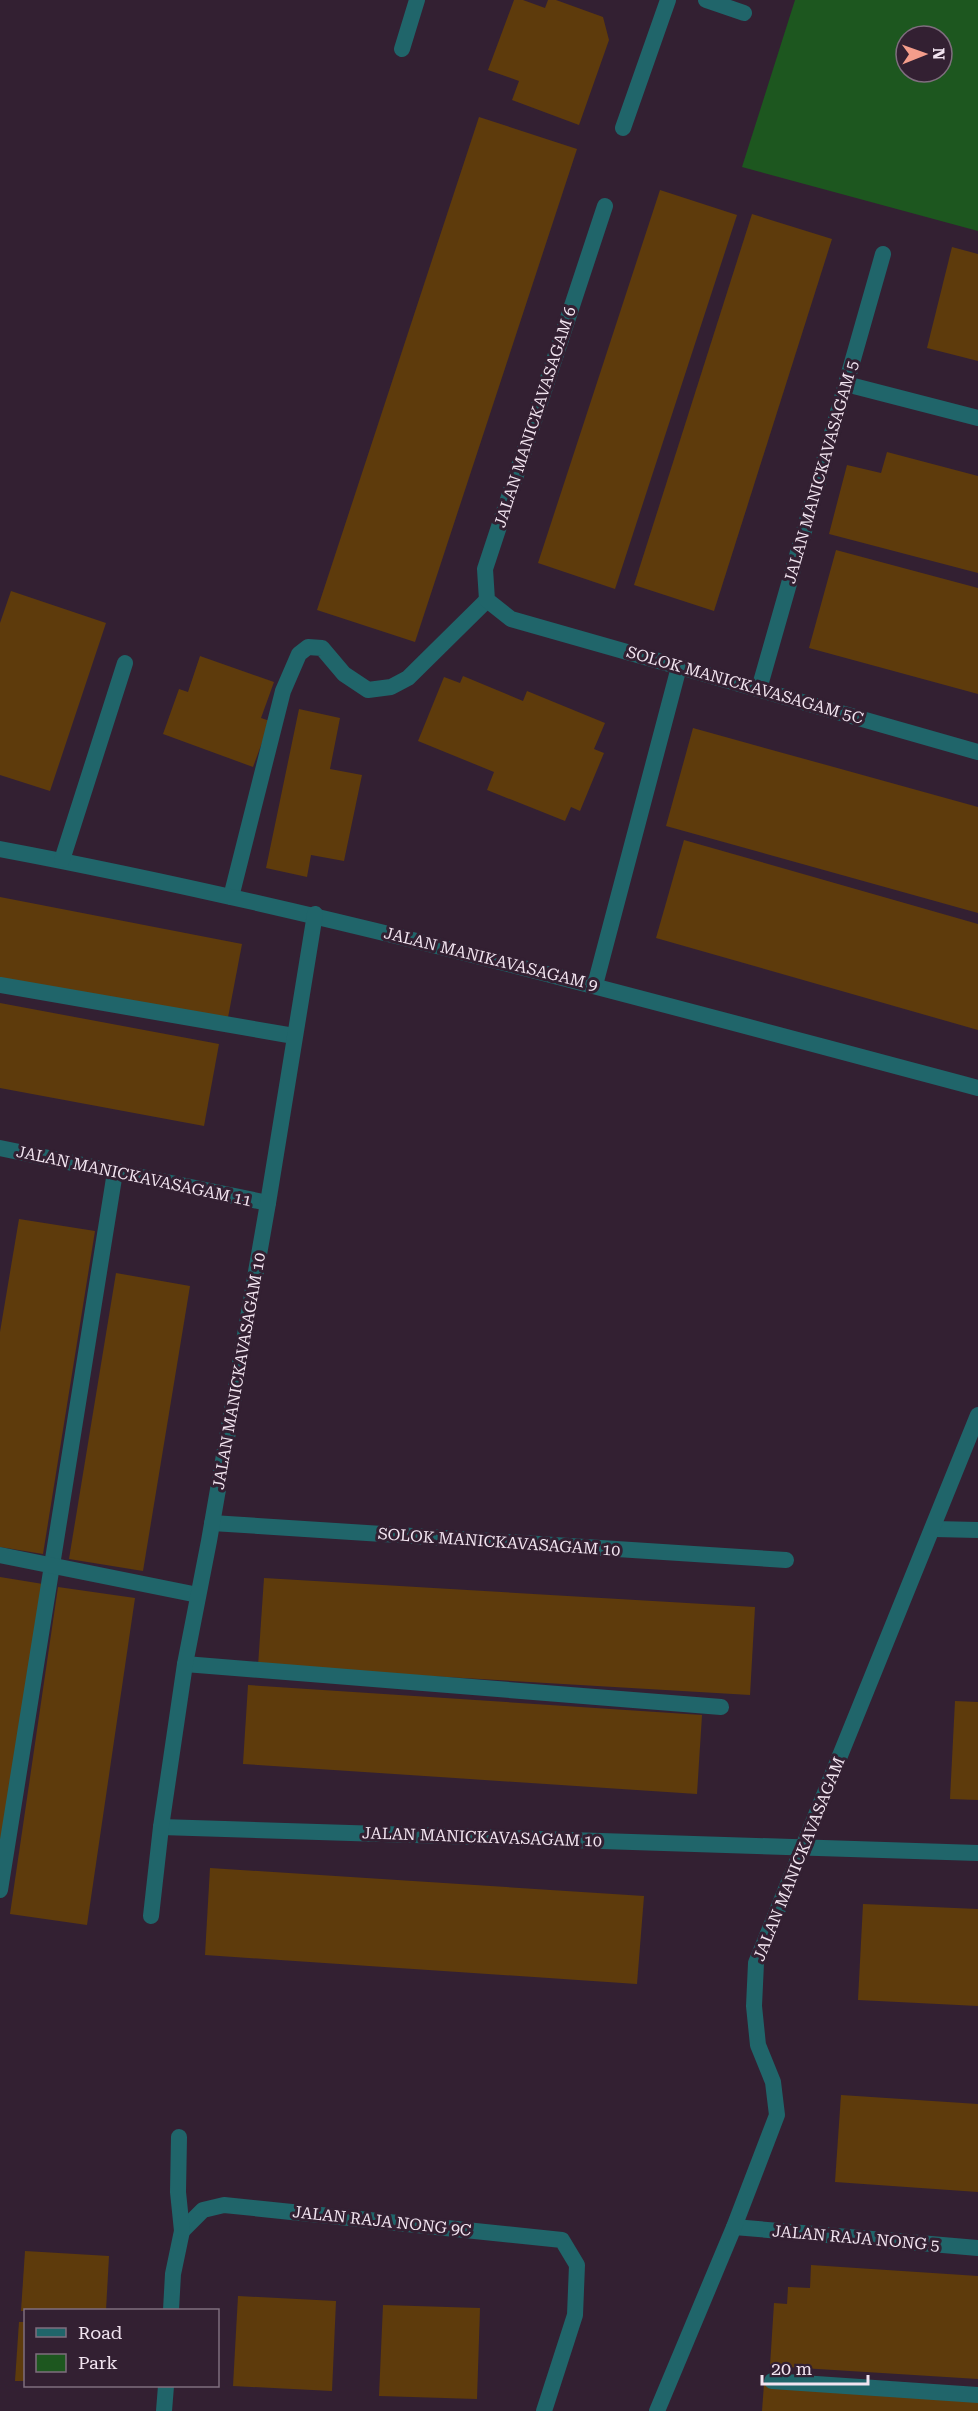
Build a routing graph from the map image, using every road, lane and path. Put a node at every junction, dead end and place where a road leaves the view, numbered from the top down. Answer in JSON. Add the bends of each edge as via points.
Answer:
{"nodes":[{"id":1,"x":417,"y":0,"type":"edge"},
{"id":2,"x":668,"y":0,"type":"edge"},
{"id":3,"x":706,"y":0,"type":"edge"},
{"id":4,"x":746,"y":7,"type":"edge"},
{"id":5,"x":402,"y":49,"type":"dead end"},
{"id":6,"x":623,"y":129,"type":"dead end"},
{"id":7,"x":605,"y":206,"type":"dead end"},
{"id":8,"x":883,"y":254,"type":"dead end"},
{"id":9,"x":846,"y":384,"type":"junction"},
{"id":10,"x":978,"y":418,"type":"edge"},
{"id":11,"x":487,"y":600,"type":"junction"},
{"id":12,"x":125,"y":663,"type":"dead end"},
{"id":13,"x":679,"y":666,"type":"junction"},
{"id":14,"x":759,"y":689,"type":"junction"},
{"id":15,"x":978,"y":752,"type":"edge"},
{"id":16,"x":0,"y":849,"type":"edge"},
{"id":17,"x":62,"y":860,"type":"junction"},
{"id":18,"x":231,"y":897,"type":"junction"},
{"id":19,"x":315,"y":914,"type":"junction"},
{"id":20,"x":0,"y":985,"type":"edge"},
{"id":21,"x":595,"y":985,"type":"junction"},
{"id":22,"x":294,"y":1036,"type":"junction"},
{"id":23,"x":978,"y":1088,"type":"edge"},
{"id":24,"x":0,"y":1148,"type":"edge"},
{"id":25,"x":115,"y":1172,"type":"junction"},
{"id":26,"x":268,"y":1203,"type":"junction"},
{"id":27,"x":978,"y":1415,"type":"edge"},
{"id":28,"x":213,"y":1523,"type":"junction"},
{"id":29,"x":934,"y":1529,"type":"junction"},
{"id":30,"x":978,"y":1530,"type":"edge"},
{"id":31,"x":0,"y":1556,"type":"edge"},
{"id":32,"x":786,"y":1560,"type":"dead end"},
{"id":33,"x":52,"y":1566,"type":"junction"},
{"id":34,"x":198,"y":1595,"type":"junction"},
{"id":35,"x":185,"y":1664,"type":"junction"},
{"id":36,"x":721,"y":1707,"type":"dead end"},
{"id":37,"x":161,"y":1827,"type":"junction"},
{"id":38,"x":803,"y":1846,"type":"junction"},
{"id":39,"x":978,"y":1853,"type":"edge"},
{"id":40,"x":0,"y":1890,"type":"edge"},
{"id":41,"x":151,"y":1916,"type":"dead end"},
{"id":42,"x":179,"y":2137,"type":"dead end"},
{"id":43,"x":734,"y":2227,"type":"junction"},
{"id":44,"x":182,"y":2231,"type":"junction"},
{"id":45,"x":978,"y":2248,"type":"edge"},
{"id":46,"x":171,"y":2309,"type":"edge"},
{"id":47,"x":772,"y":2381,"type":"dead end"},
{"id":48,"x":166,"y":2387,"type":"edge"},
{"id":49,"x":978,"y":2395,"type":"edge"},
{"id":50,"x":164,"y":2411,"type":"edge"},
{"id":51,"x":544,"y":2411,"type":"edge"},
{"id":52,"x":657,"y":2411,"type":"edge"}],
"edges":[{"from":1,"to":5,"type":"street"},
{"from":2,"to":6,"type":"street"},
{"from":3,"to":4,"type":"street"},
{"from":7,"to":11,"type":"street","name":"JALAN MANICKAVASAGAM 6","via":[[485,569]]},
{"from":8,"to":9,"type":"street","name":"JALAN MANICKAVASAGAM 5"},
{"from":9,"to":10,"type":"street"},
{"from":9,"to":14,"type":"street","name":"JALAN MANICKAVASAGAM 5"},
{"from":11,"to":13,"type":"street","name":"SOLOK MANICKAVASAGAM 5C","via":[[512,619]]},
{"from":11,"to":18,"type":"street","via":[[408,678],[391,687],[368,690],[344,674],[322,648],[308,647],[299,654],[283,691]]},
{"from":12,"to":17,"type":"street"},
{"from":13,"to":14,"type":"street","name":"SOLOK MANICKAVASAGAM 5C"},
{"from":13,"to":21,"type":"street"},
{"from":14,"to":15,"type":"street","name":"SOLOK MANICKAVASAGAM 5C"},
{"from":16,"to":17,"type":"street","name":"JALAN MANIKAVASAGAM 9"},
{"from":17,"to":18,"type":"street","name":"JALAN MANIKAVASAGAM 9"},
{"from":18,"to":19,"type":"street","name":"JALAN MANIKAVASAGAM 9"},
{"from":19,"to":21,"type":"street","name":"JALAN MANIKAVASAGAM 9"},
{"from":19,"to":22,"type":"street","name":"JALAN MANICKAVASAGAM 10"},
{"from":20,"to":22,"type":"street"},
{"from":21,"to":23,"type":"street","name":"JALAN MANIKAVASAGAM 9"},
{"from":22,"to":26,"type":"street","name":"JALAN MANICKAVASAGAM 10"},
{"from":24,"to":25,"type":"street","name":"JALAN MANICKAVASAGAM 11"},
{"from":25,"to":26,"type":"street","name":"JALAN MANICKAVASAGAM 11"},
{"from":25,"to":33,"type":"street"},
{"from":26,"to":28,"type":"street","name":"JALAN MANICKAVASAGAM 10"},
{"from":27,"to":29,"type":"street","name":"JALAN MANICKAVASAGAM"},
{"from":28,"to":32,"type":"street","name":"SOLOK MANICKAVASAGAM 10"},
{"from":28,"to":34,"type":"street","name":"JALAN MANICKAVASAGAM 10"},
{"from":29,"to":30,"type":"street"},
{"from":29,"to":38,"type":"street","name":"JALAN MANICKAVASAGAM"},
{"from":31,"to":33,"type":"street"},
{"from":33,"to":34,"type":"street"},
{"from":33,"to":40,"type":"street"},
{"from":34,"to":35,"type":"street","name":"JALAN MANICKAVASAGAM 10"},
{"from":35,"to":36,"type":"street"},
{"from":35,"to":37,"type":"street","name":"JALAN MANICKAVASAGAM 10"},
{"from":37,"to":38,"type":"street","name":"JALAN MANICKAVASAGAM 10"},
{"from":37,"to":41,"type":"street","name":"JALAN MANICKAVASAGAM 10"},
{"from":38,"to":39,"type":"street","name":"JALAN MANICKAVASAGAM 10"},
{"from":38,"to":43,"type":"street","name":"JALAN MANICKAVASAGAM","via":[[756,1963],[754,2006],[758,2045],[773,2082],[777,2115]]},
{"from":42,"to":44,"type":"street"},
{"from":43,"to":45,"type":"street","name":"JALAN RAJA NONG 5"},
{"from":43,"to":52,"type":"street","name":"JALAN MANICKAVASAGAM"},
{"from":44,"to":46,"type":"street"},
{"from":44,"to":51,"type":"street","name":"JALAN RAJA NONG 9C","via":[[203,2210],[224,2205],[562,2240],[577,2265],[574,2315]]},
{"from":47,"to":49,"type":"street"},
{"from":48,"to":50,"type":"street"}]}
